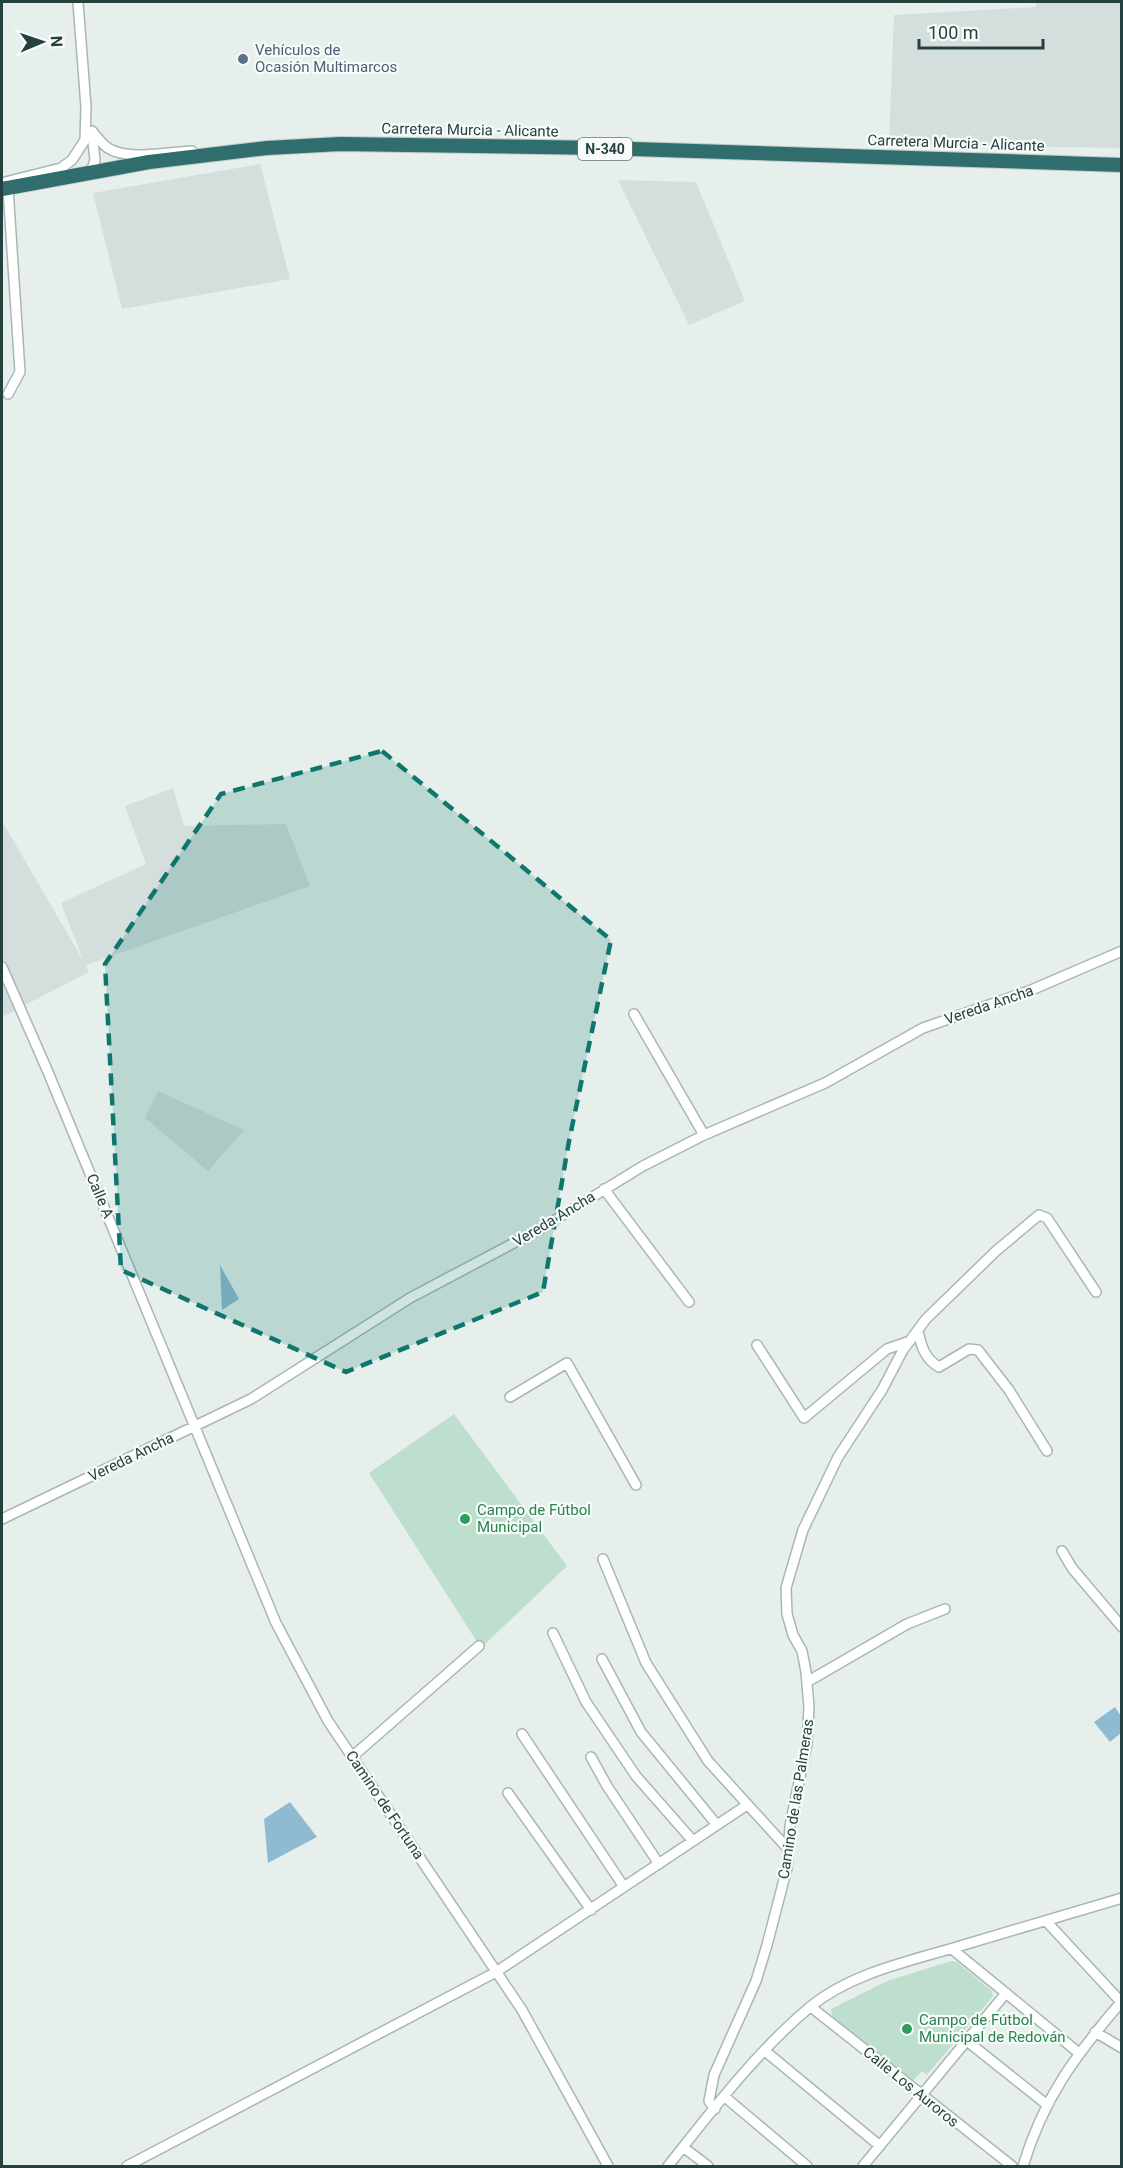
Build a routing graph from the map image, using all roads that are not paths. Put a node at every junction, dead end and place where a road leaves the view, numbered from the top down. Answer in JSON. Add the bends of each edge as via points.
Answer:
{"nodes":[{"id":1,"x":78,"y":2,"type":"edge"},
{"id":2,"x":86,"y":107,"type":"junction"},
{"id":3,"x":92,"y":131,"type":"junction"},
{"id":4,"x":239,"y":151,"type":"junction"},
{"id":5,"x":1122,"y":165,"type":"edge"},
{"id":6,"x":91,"y":172,"type":"junction"},
{"id":7,"x":4,"y":187,"type":"edge"},
{"id":8,"x":8,"y":394,"type":"dead end"},
{"id":9,"x":1122,"y":951,"type":"edge"},
{"id":10,"x":2,"y":967,"type":"edge"},
{"id":11,"x":634,"y":1014,"type":"dead end"},
{"id":12,"x":704,"y":1135,"type":"junction"},
{"id":13,"x":604,"y":1189,"type":"junction"},
{"id":14,"x":1096,"y":1292,"type":"dead end"},
{"id":15,"x":689,"y":1302,"type":"dead end"},
{"id":16,"x":918,"y":1331,"type":"junction"},
{"id":17,"x":910,"y":1341,"type":"junction"},
{"id":18,"x":757,"y":1344,"type":"dead end"},
{"id":19,"x":510,"y":1397,"type":"dead end"},
{"id":20,"x":196,"y":1426,"type":"junction"},
{"id":21,"x":1047,"y":1451,"type":"dead end"},
{"id":22,"x":636,"y":1485,"type":"dead end"},
{"id":23,"x":2,"y":1520,"type":"edge"},
{"id":24,"x":1062,"y":1551,"type":"dead end"},
{"id":25,"x":603,"y":1559,"type":"dead end"},
{"id":26,"x":945,"y":1609,"type":"dead end"},
{"id":27,"x":1122,"y":1627,"type":"edge"},
{"id":28,"x":553,"y":1633,"type":"dead end"},
{"id":29,"x":479,"y":1646,"type":"dead end"},
{"id":30,"x":602,"y":1659,"type":"dead end"},
{"id":31,"x":807,"y":1683,"type":"junction"},
{"id":32,"x":522,"y":1734,"type":"dead end"},
{"id":33,"x":352,"y":1757,"type":"junction"},
{"id":34,"x":591,"y":1757,"type":"dead end"},
{"id":35,"x":508,"y":1793,"type":"dead end"},
{"id":36,"x":747,"y":1805,"type":"junction"},
{"id":37,"x":717,"y":1825,"type":"junction"},
{"id":38,"x":693,"y":1841,"type":"junction"},
{"id":39,"x":788,"y":1849,"type":"junction"},
{"id":40,"x":659,"y":1863,"type":"junction"},
{"id":41,"x":624,"y":1887,"type":"junction"},
{"id":42,"x":1122,"y":1898,"type":"edge"},
{"id":43,"x":591,"y":1910,"type":"junction"},
{"id":44,"x":1046,"y":1921,"type":"junction"},
{"id":45,"x":952,"y":1949,"type":"junction"},
{"id":46,"x":496,"y":1972,"type":"junction"},
{"id":47,"x":1006,"y":1993,"type":"junction"},
{"id":48,"x":1121,"y":2001,"type":"edge"},
{"id":49,"x":811,"y":2007,"type":"junction"},
{"id":50,"x":1095,"y":2032,"type":"junction"},
{"id":51,"x":967,"y":2041,"type":"junction"},
{"id":52,"x":1122,"y":2048,"type":"edge"},
{"id":53,"x":765,"y":2051,"type":"junction"},
{"id":54,"x":1079,"y":2053,"type":"junction"},
{"id":55,"x":922,"y":2095,"type":"junction"},
{"id":56,"x":724,"y":2097,"type":"junction"},
{"id":57,"x":1046,"y":2104,"type":"junction"},
{"id":58,"x":715,"y":2109,"type":"junction"},
{"id":59,"x":880,"y":2146,"type":"junction"},
{"id":60,"x":683,"y":2147,"type":"junction"},
{"id":61,"x":127,"y":2166,"type":"edge"},
{"id":62,"x":608,"y":2166,"type":"edge"},
{"id":63,"x":668,"y":2166,"type":"edge"},
{"id":64,"x":708,"y":2166,"type":"edge"},
{"id":65,"x":807,"y":2166,"type":"edge"},
{"id":66,"x":863,"y":2166,"type":"edge"},
{"id":67,"x":1012,"y":2166,"type":"edge"},
{"id":68,"x":1023,"y":2166,"type":"edge"}],
"edges":[{"from":1,"to":2,"type":"street"},
{"from":2,"to":3,"type":"street"},
{"from":2,"to":7,"type":"street","via":[[85,140],[72,160],[61,168]]},
{"from":3,"to":4,"type":"street","via":[[108,149],[141,156],[212,149]]},
{"from":3,"to":6,"type":"street","via":[[95,160]]},
{"from":4,"to":5,"type":"highway","name":"Carretera Murcia - Alicante","number":"N-340","via":[[400,144]]},
{"from":4,"to":6,"type":"highway","name":"Carretera Murcia - Alicante","number":"N-340"},
{"from":6,"to":7,"type":"highway","name":"Carretera Murcia - Alicante","number":"N-340"},
{"from":7,"to":8,"type":"street","via":[[20,372]]},
{"from":9,"to":12,"type":"street","name":"Vereda Ancha","via":[[1029,992],[923,1028],[825,1083]]},
{"from":10,"to":20,"type":"street","name":"Calle A"},
{"from":11,"to":12,"type":"street"},
{"from":12,"to":13,"type":"street","name":"Vereda Ancha"},
{"from":13,"to":15,"type":"street"},
{"from":13,"to":20,"type":"street","name":"Vereda Ancha","via":[[542,1228],[410,1298],[251,1399]]},
{"from":14,"to":16,"type":"street","name":"Camino de las Palmeras","via":[[1047,1218],[1039,1215],[936,1309]]},
{"from":16,"to":17,"type":"street","name":"Camino de las Palmeras"},
{"from":16,"to":21,"type":"street","via":[[922,1349],[939,1367],[969,1349],[978,1350],[1009,1390]]},
{"from":17,"to":18,"type":"street","via":[[887,1349],[804,1418]]},
{"from":17,"to":31,"type":"street","name":"Camino de las Palmeras","via":[[838,1457],[802,1530],[786,1588],[787,1614],[802,1651]]},
{"from":19,"to":22,"type":"street","via":[[567,1363]]},
{"from":20,"to":23,"type":"street","name":"Vereda Ancha"},
{"from":20,"to":33,"type":"street","name":"Camino de Fortuna","via":[[276,1623],[328,1721]]},
{"from":24,"to":27,"type":"street"},
{"from":25,"to":36,"type":"street","via":[[646,1663],[708,1761]]},
{"from":26,"to":31,"type":"street","via":[[907,1624]]},
{"from":28,"to":38,"type":"street","via":[[586,1702],[636,1776]]},
{"from":29,"to":33,"type":"street"},
{"from":30,"to":37,"type":"street","via":[[641,1732]]},
{"from":31,"to":39,"type":"street","name":"Camino de las Palmeras","via":[[807,1743]]},
{"from":32,"to":41,"type":"street"},
{"from":33,"to":46,"type":"street","name":"Camino de Fortuna"},
{"from":34,"to":40,"type":"street"},
{"from":35,"to":43,"type":"street"},
{"from":36,"to":37,"type":"street"},
{"from":36,"to":39,"type":"street"},
{"from":37,"to":38,"type":"street"},
{"from":38,"to":40,"type":"street"},
{"from":39,"to":58,"type":"street","name":"Camino de las Palmeras","via":[[787,1868],[756,1981],[714,2075],[709,2101]]},
{"from":40,"to":41,"type":"street"},
{"from":41,"to":43,"type":"street"},
{"from":42,"to":44,"type":"street"},
{"from":43,"to":46,"type":"street"},
{"from":44,"to":45,"type":"street"},
{"from":44,"to":48,"type":"street"},
{"from":45,"to":47,"type":"street"},
{"from":45,"to":49,"type":"street","via":[[863,1977]]},
{"from":46,"to":61,"type":"street"},
{"from":46,"to":62,"type":"street","name":"Camino de Fortuna","via":[[522,2010]]},
{"from":47,"to":51,"type":"street"},
{"from":47,"to":54,"type":"street"},
{"from":48,"to":50,"type":"street"},
{"from":49,"to":53,"type":"street"},
{"from":49,"to":55,"type":"street","name":"Calle Los Auroros"},
{"from":50,"to":52,"type":"street"},
{"from":50,"to":54,"type":"street"},
{"from":51,"to":55,"type":"street"},
{"from":51,"to":57,"type":"street"},
{"from":53,"to":56,"type":"street"},
{"from":53,"to":59,"type":"street"},
{"from":54,"to":57,"type":"street"},
{"from":55,"to":59,"type":"street"},
{"from":55,"to":67,"type":"street","name":"Calle Los Auroros"},
{"from":56,"to":58,"type":"street"},
{"from":56,"to":65,"type":"street"},
{"from":57,"to":68,"type":"street"},
{"from":58,"to":60,"type":"street"},
{"from":59,"to":66,"type":"street"},
{"from":60,"to":63,"type":"street"},
{"from":60,"to":64,"type":"street"}]}
